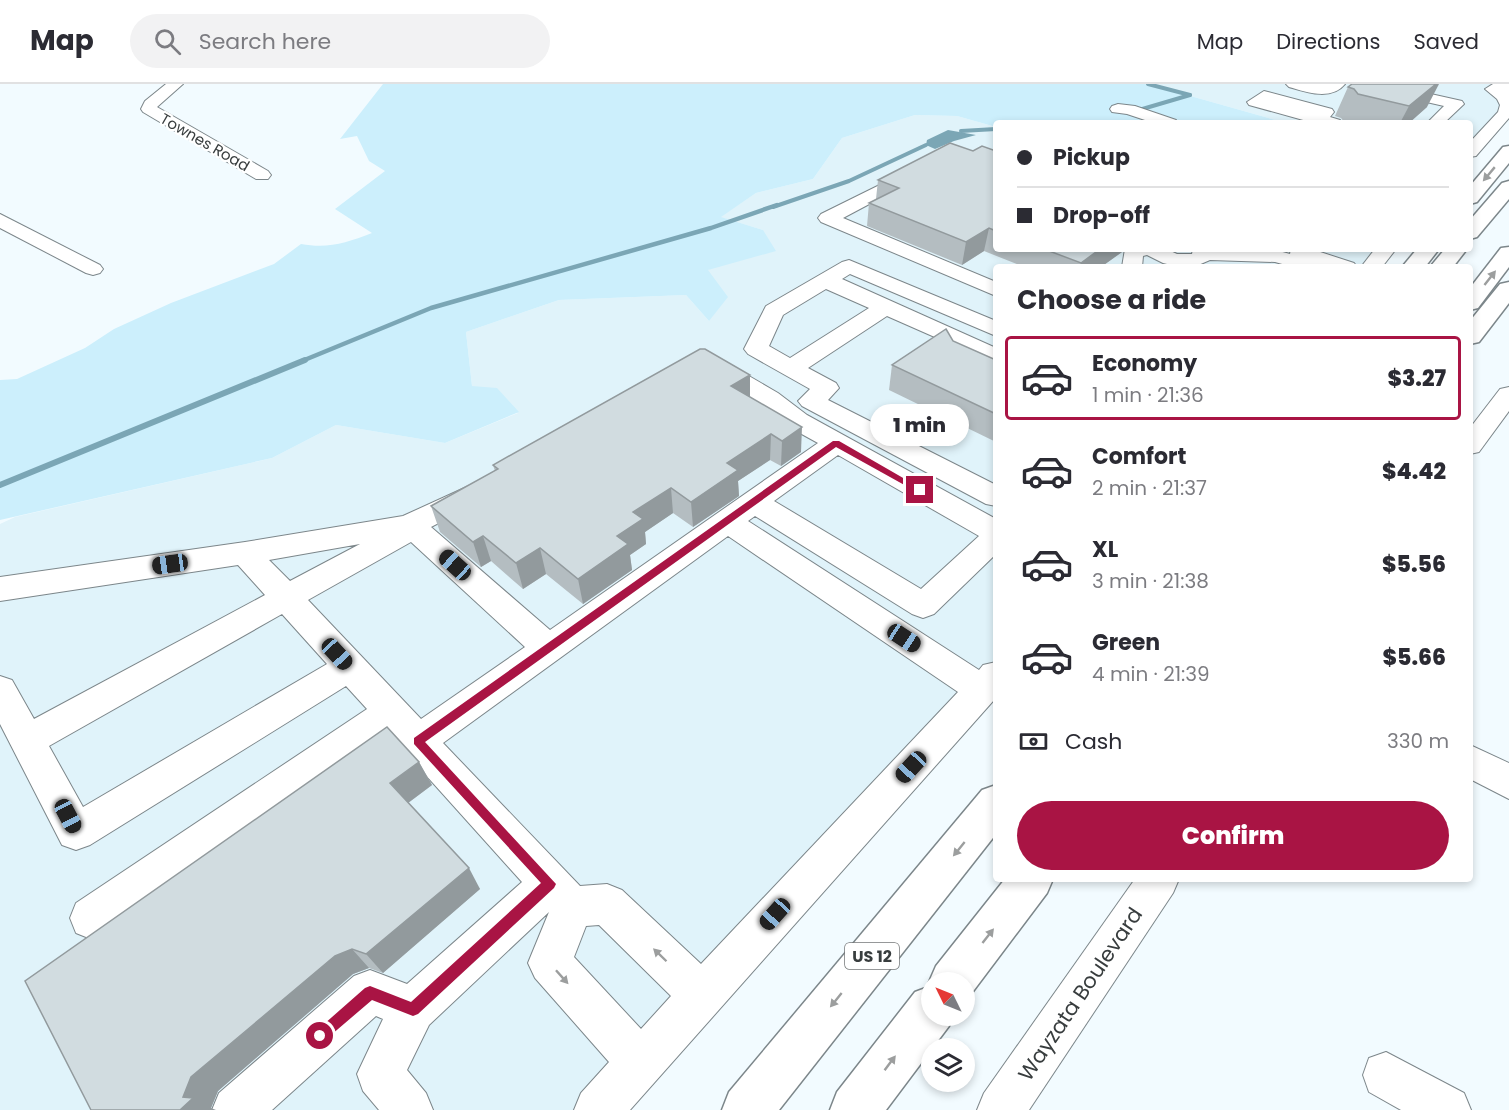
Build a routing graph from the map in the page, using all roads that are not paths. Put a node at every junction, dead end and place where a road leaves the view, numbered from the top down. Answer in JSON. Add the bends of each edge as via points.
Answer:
{"nodes":[{"id":1,"x":175,"y":84,"type":"edge"},
{"id":2,"x":1294,"y":84,"type":"edge"},
{"id":3,"x":1337,"y":84,"type":"edge"},
{"id":4,"x":1366,"y":84,"type":"edge"},
{"id":5,"x":1411,"y":89,"type":"edge"},
{"id":6,"x":1477,"y":91,"type":"edge"},
{"id":7,"x":1118,"y":109,"type":"dead end"},
{"id":8,"x":1161,"y":120,"type":"edge"},
{"id":9,"x":1440,"y":120,"type":"edge"},
{"id":10,"x":1473,"y":149,"type":"edge"},
{"id":11,"x":1509,"y":151,"type":"edge"},
{"id":12,"x":933,"y":162,"type":"edge"},
{"id":13,"x":262,"y":175,"type":"dead end"},
{"id":14,"x":1509,"y":187,"type":"edge"},
{"id":15,"x":1473,"y":194,"type":"edge"},
{"id":16,"x":0,"y":220,"type":"edge"},
{"id":17,"x":1473,"y":229,"type":"edge"},
{"id":18,"x":1158,"y":252,"type":"edge"},
{"id":19,"x":1202,"y":252,"type":"edge"},
{"id":20,"x":1208,"y":252,"type":"edge"},
{"id":21,"x":1293,"y":252,"type":"edge"},
{"id":22,"x":1384,"y":252,"type":"edge"},
{"id":23,"x":1426,"y":252,"type":"edge"},
{"id":24,"x":1454,"y":252,"type":"edge"},
{"id":25,"x":1509,"y":253,"type":"edge"},
{"id":26,"x":1229,"y":256,"type":"edge"},
{"id":27,"x":1306,"y":264,"type":"edge"},
{"id":28,"x":1336,"y":264,"type":"edge"},
{"id":29,"x":1374,"y":264,"type":"edge"},
{"id":30,"x":1416,"y":264,"type":"edge"},
{"id":31,"x":1444,"y":264,"type":"edge"},
{"id":32,"x":93,"y":268,"type":"dead end"},
{"id":33,"x":825,"y":280,"type":"junction"},
{"id":34,"x":1509,"y":287,"type":"edge"},
{"id":35,"x":993,"y":289,"type":"edge"},
{"id":36,"x":1473,"y":299,"type":"edge"},
{"id":37,"x":886,"y":307,"type":"junction"},
{"id":38,"x":993,"y":328,"type":"edge"},
{"id":39,"x":1473,"y":333,"type":"edge"},
{"id":40,"x":993,"y":356,"type":"edge"},
{"id":41,"x":790,"y":368,"type":"junction"},
{"id":42,"x":688,"y":369,"type":"edge"},
{"id":43,"x":1509,"y":394,"type":"edge"},
{"id":44,"x":1473,"y":442,"type":"edge"},
{"id":45,"x":836,"y":443,"type":"junction"},
{"id":46,"x":497,"y":479,"type":"edge"},
{"id":47,"x":993,"y":495,"type":"edge"},
{"id":48,"x":754,"y":502,"type":"junction"},
{"id":49,"x":728,"y":522,"type":"junction"},
{"id":50,"x":411,"y":526,"type":"junction"},
{"id":51,"x":993,"y":530,"type":"edge"},
{"id":52,"x":993,"y":540,"type":"edge"},
{"id":53,"x":245,"y":554,"type":"junction"},
{"id":54,"x":0,"y":589,"type":"edge"},
{"id":55,"x":286,"y":598,"type":"junction"},
{"id":56,"x":549,"y":648,"type":"junction"},
{"id":57,"x":350,"y":667,"type":"junction"},
{"id":58,"x":989,"y":682,"type":"edge"},
{"id":59,"x":0,"y":690,"type":"edge"},
{"id":60,"x":391,"y":712,"type":"junction"},
{"id":61,"x":27,"y":740,"type":"junction"},
{"id":62,"x":418,"y":741,"type":"junction"},
{"id":63,"x":1473,"y":763,"type":"edge"},
{"id":64,"x":1509,"y":782,"type":"edge"},
{"id":65,"x":993,"y":807,"type":"edge"},
{"id":66,"x":1030,"y":882,"type":"edge"},
{"id":67,"x":1157,"y":882,"type":"edge"},
{"id":68,"x":561,"y":895,"type":"junction"},
{"id":69,"x":91,"y":918,"type":"dead end"},
{"id":70,"x":960,"y":972,"type":"edge"},
{"id":71,"x":702,"y":995,"type":"junction"},
{"id":72,"x":413,"y":1009,"type":"junction"},
{"id":73,"x":921,"y":1023,"type":"edge"},
{"id":74,"x":641,"y":1063,"type":"junction"},
{"id":75,"x":1386,"y":1075,"type":"dead end"},
{"id":76,"x":236,"y":1110,"type":"edge"},
{"id":77,"x":409,"y":1110,"type":"edge"},
{"id":78,"x":598,"y":1110,"type":"edge"},
{"id":79,"x":747,"y":1110,"type":"edge"},
{"id":80,"x":855,"y":1110,"type":"edge"},
{"id":81,"x":1001,"y":1110,"type":"edge"},
{"id":82,"x":1447,"y":1110,"type":"edge"}],
"edges":[{"from":1,"to":13,"type":"street","name":"Townes Road","via":[[149,109]]},
{"from":2,"to":3,"type":"street","via":[[1328,90]]},
{"from":4,"to":5,"type":"street"},
{"from":5,"to":6,"type":"street","via":[[1434,99]]},
{"from":6,"to":9,"type":"street"},
{"from":6,"to":10,"type":"street","via":[[1504,96],[1508,105]]},
{"from":7,"to":8,"type":"street"},
{"from":11,"to":15,"type":"highway","one_way":true},
{"from":12,"to":35,"type":"street","via":[[828,218]]},
{"from":14,"to":17,"type":"highway"},
{"from":16,"to":32,"type":"street"},
{"from":18,"to":19,"type":"street","via":[[1183,261],[1198,260]]},
{"from":20,"to":26,"type":"street"},
{"from":21,"to":28,"type":"street"},
{"from":22,"to":29,"type":"street"},
{"from":23,"to":30,"type":"highway"},
{"from":24,"to":31,"type":"highway"},
{"from":36,"to":25,"type":"highway","one_way":true},
{"from":26,"to":27,"type":"street","via":[[1275,256]]},
{"from":33,"to":37,"type":"street"},
{"from":33,"to":38,"type":"street","via":[[849,266]]},
{"from":33,"to":41,"type":"street","via":[[774,311],[756,350]]},
{"from":34,"to":39,"type":"highway"},
{"from":37,"to":40,"type":"street"},
{"from":37,"to":41,"type":"street"},
{"from":41,"to":47,"type":"street","via":[[827,388],[812,401]]},
{"from":42,"to":45,"type":"street","via":[[712,365]]},
{"from":43,"to":44,"type":"street"},
{"from":45,"to":48,"type":"street"},
{"from":45,"to":51,"type":"street"},
{"from":46,"to":50,"type":"street"},
{"from":48,"to":49,"type":"street"},
{"from":48,"to":52,"type":"street","via":[[923,606]]},
{"from":49,"to":56,"type":"street"},
{"from":49,"to":58,"type":"street"},
{"from":50,"to":53,"type":"street"},
{"from":50,"to":55,"type":"street"},
{"from":50,"to":56,"type":"street"},
{"from":53,"to":54,"type":"street"},
{"from":53,"to":55,"type":"street"},
{"from":55,"to":57,"type":"street"},
{"from":55,"to":61,"type":"street"},
{"from":56,"to":62,"type":"street"},
{"from":57,"to":60,"type":"street"},
{"from":57,"to":61,"type":"street","via":[[76,832]]},
{"from":58,"to":71,"type":"street"},
{"from":59,"to":61,"type":"street"},
{"from":60,"to":62,"type":"street"},
{"from":60,"to":69,"type":"street"},
{"from":62,"to":68,"type":"street"},
{"from":63,"to":64,"type":"street"},
{"from":65,"to":79,"type":"highway","number":"US 12","one_way":true},
{"from":70,"to":66,"type":"highway","one_way":true},
{"from":67,"to":81,"type":"street","name":"Wayzata Boulevard"},
{"from":71,"to":68,"type":"street","one_way":true,"via":[[607,904]]},
{"from":68,"to":72,"type":"street"},
{"from":68,"to":74,"type":"street","one_way":true,"via":[[550,963]]},
{"from":71,"to":74,"type":"street"},
{"from":72,"to":76,"type":"street","via":[[370,992]]},
{"from":72,"to":77,"type":"street","via":[[381,1074]]},
{"from":80,"to":73,"type":"highway","one_way":true},
{"from":74,"to":78,"type":"street"},
{"from":75,"to":82,"type":"street"}]}
